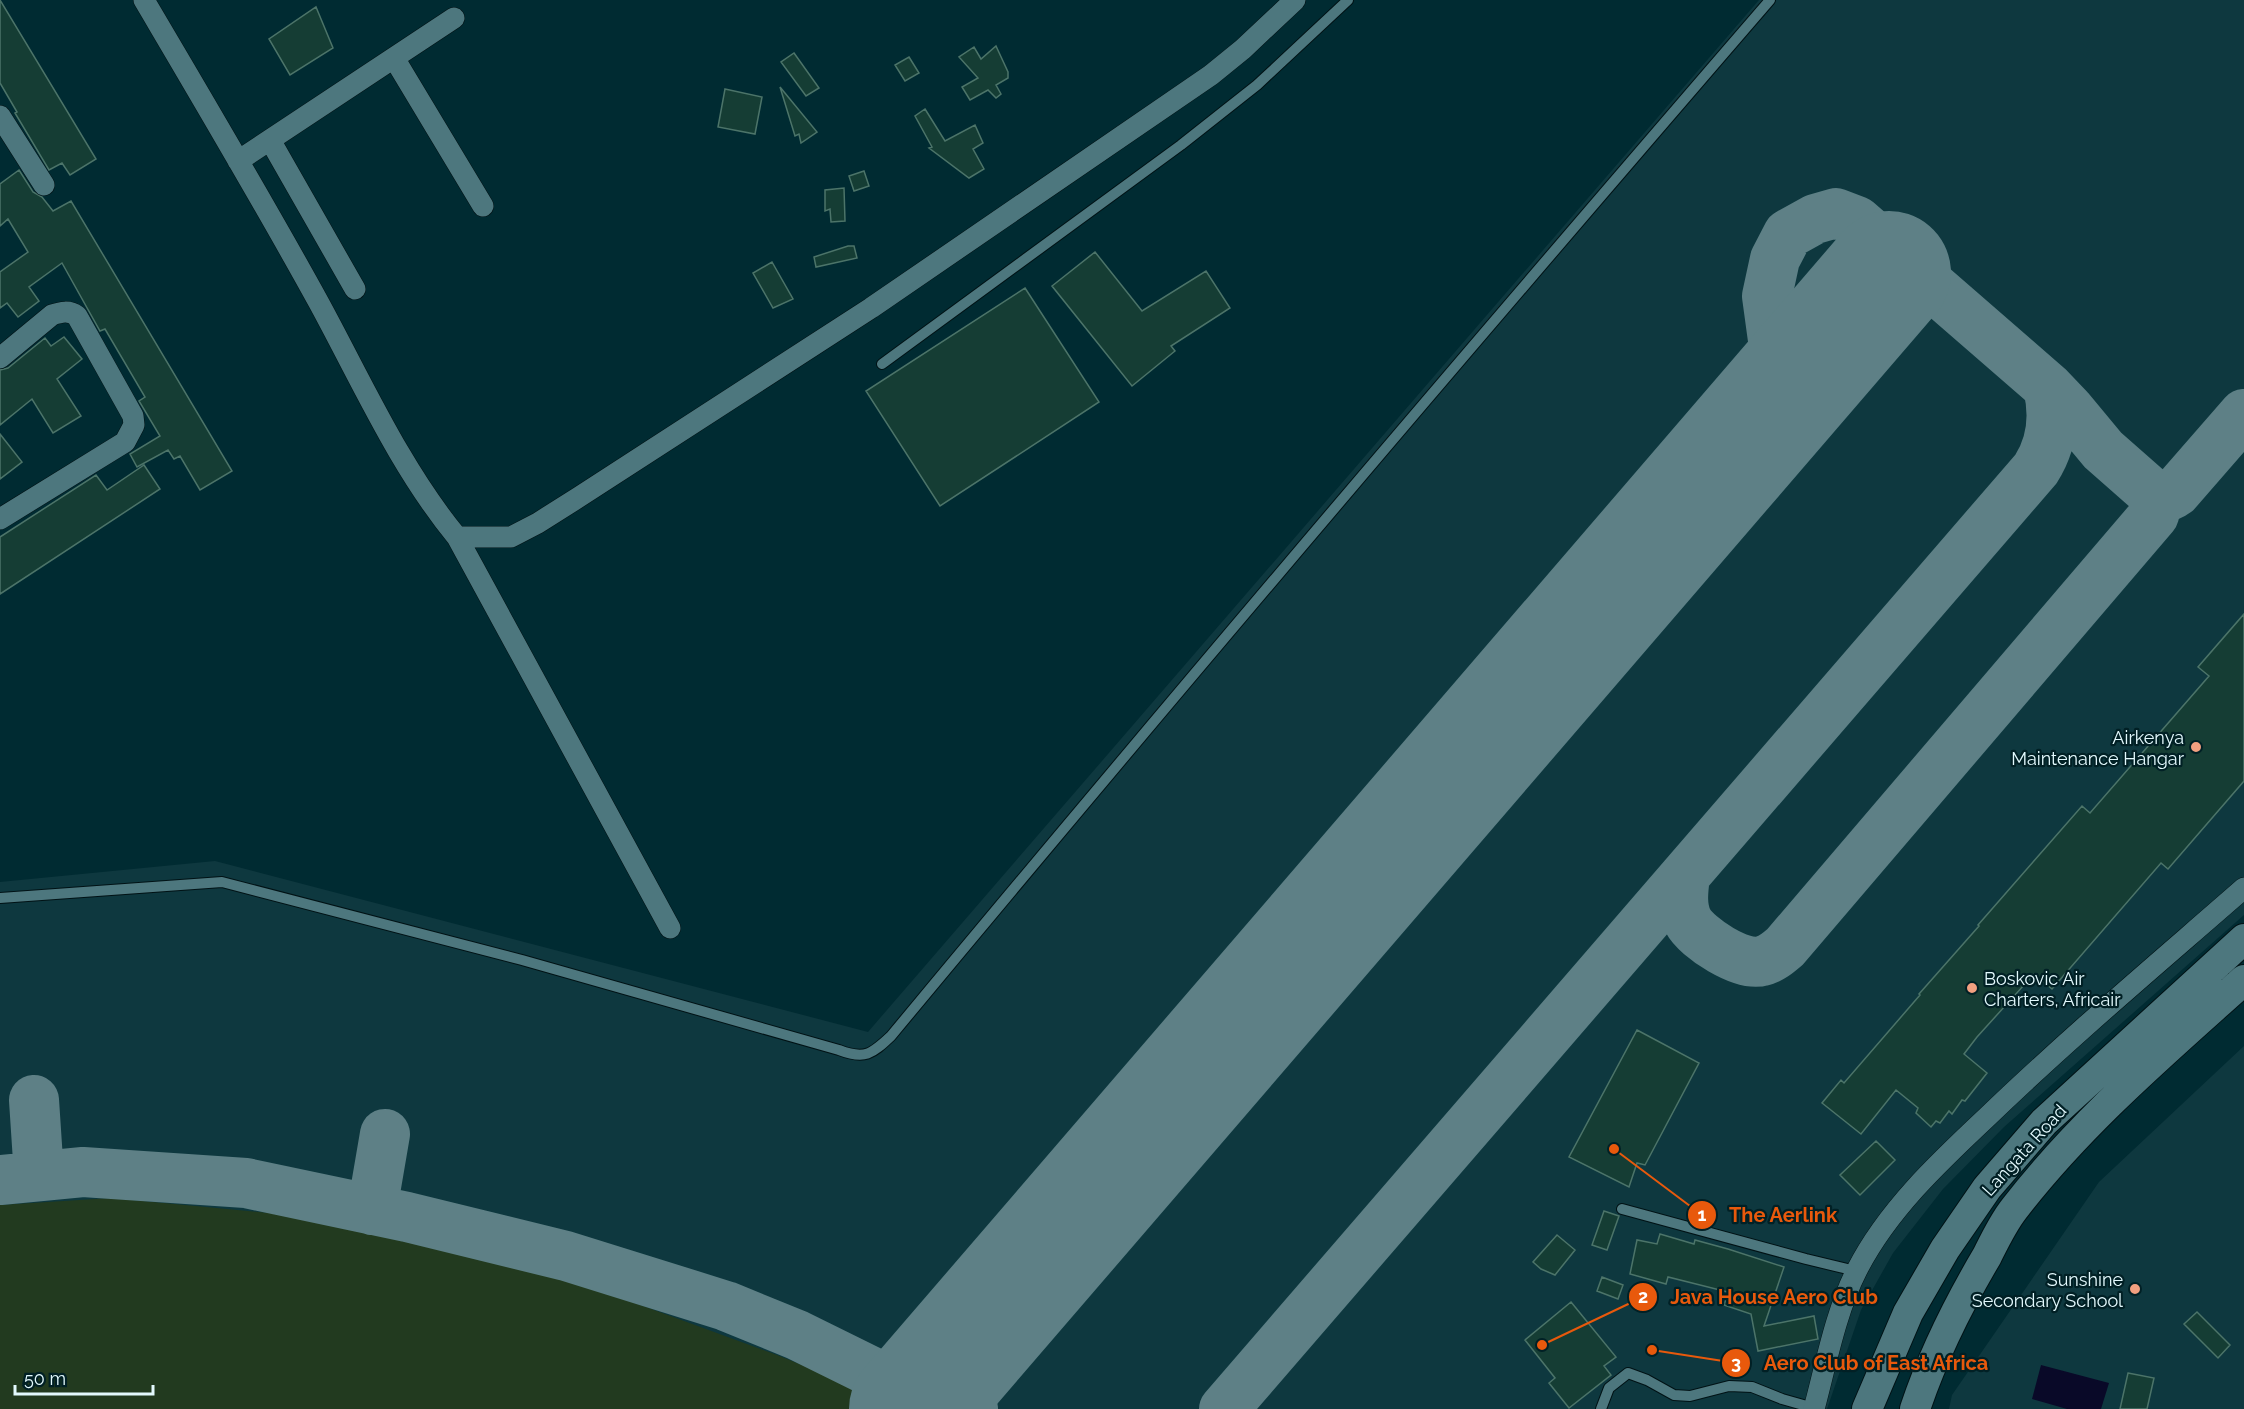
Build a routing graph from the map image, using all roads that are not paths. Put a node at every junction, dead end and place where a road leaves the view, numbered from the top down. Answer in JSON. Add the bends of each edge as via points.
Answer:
{"nodes":[{"id":1,"x":144,"y":0,"type":"edge"},
{"id":2,"x":1295,"y":0,"type":"edge"},
{"id":3,"x":1348,"y":0,"type":"edge"},
{"id":4,"x":1770,"y":0,"type":"edge"},
{"id":5,"x":454,"y":18,"type":"dead end"},
{"id":6,"x":394,"y":58,"type":"junction"},
{"id":7,"x":0,"y":116,"type":"edge"},
{"id":8,"x":270,"y":140,"type":"junction"},
{"id":9,"x":7,"y":144,"type":"edge"},
{"id":10,"x":238,"y":161,"type":"junction"},
{"id":11,"x":44,"y":185,"type":"dead end"},
{"id":12,"x":483,"y":206,"type":"dead end"},
{"id":13,"x":355,"y":289,"type":"dead end"},
{"id":14,"x":0,"y":358,"type":"edge"},
{"id":15,"x":882,"y":364,"type":"dead end"},
{"id":16,"x":0,"y":519,"type":"edge"},
{"id":17,"x":457,"y":537,"type":"junction"},
{"id":18,"x":2244,"y":888,"type":"edge"},
{"id":19,"x":0,"y":898,"type":"edge"},
{"id":20,"x":670,"y":928,"type":"dead end"},
{"id":21,"x":2244,"y":939,"type":"edge"},
{"id":22,"x":2244,"y":980,"type":"edge"},
{"id":23,"x":1622,"y":1209,"type":"dead end"},
{"id":24,"x":1856,"y":1271,"type":"junction"},
{"id":25,"x":1814,"y":1408,"type":"edge"},
{"id":26,"x":1601,"y":1409,"type":"edge"},
{"id":27,"x":1867,"y":1409,"type":"edge"},
{"id":28,"x":1915,"y":1409,"type":"edge"}],
"edges":[{"from":1,"to":10,"type":"street"},
{"from":2,"to":17,"type":"street","via":[[1211,75],[871,308],[538,524],[511,537]]},
{"from":3,"to":15,"type":"lane","via":[[1257,85],[1181,145]]},
{"from":4,"to":19,"type":"lane","via":[[875,1052],[854,1056],[522,960],[222,882]]},
{"from":5,"to":6,"type":"street"},
{"from":6,"to":8,"type":"street"},
{"from":6,"to":12,"type":"street"},
{"from":7,"to":9,"type":"street"},
{"from":8,"to":10,"type":"street"},
{"from":8,"to":13,"type":"street"},
{"from":9,"to":11,"type":"street"},
{"from":10,"to":17,"type":"street","via":[[405,462]]},
{"from":14,"to":16,"type":"street","via":[[52,315],[72,312],[133,416],[134,425],[125,442]]},
{"from":17,"to":20,"type":"street"},
{"from":18,"to":24,"type":"street","via":[[2029,1076],[1928,1173],[1873,1242]]},
{"from":21,"to":27,"type":"main road","name":"Langata Road","via":[[2044,1122],[1986,1188],[1908,1313]]},
{"from":22,"to":28,"type":"main road","name":"Langata Road","via":[[2085,1128],[2012,1211],[1953,1315]]},
{"from":23,"to":24,"type":"lane"},
{"from":24,"to":25,"type":"street"},
{"from":25,"to":26,"type":"lane","via":[[1752,1387],[1729,1386],[1674,1395],[1628,1373],[1609,1388]]}]}
